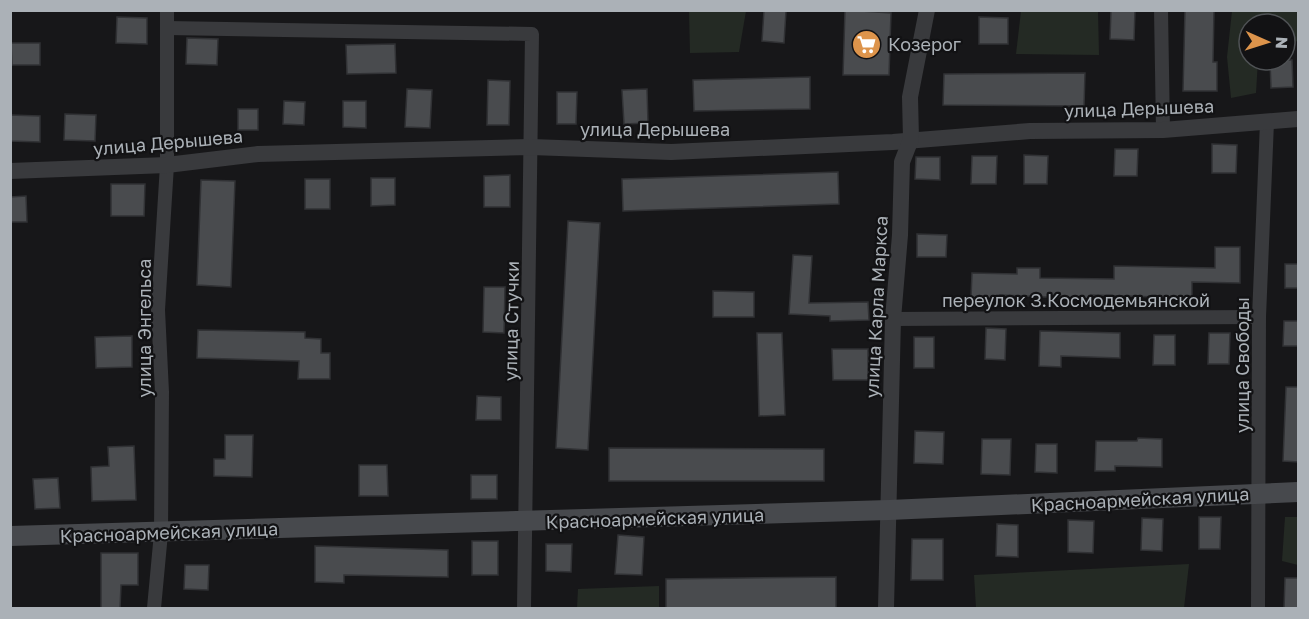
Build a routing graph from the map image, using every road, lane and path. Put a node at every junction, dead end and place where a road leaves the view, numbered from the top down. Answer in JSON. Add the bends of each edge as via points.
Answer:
{"nodes":[{"id":1,"x":167,"y":10,"type":"edge"},
{"id":2,"x":927,"y":10,"type":"edge"},
{"id":3,"x":1161,"y":10,"type":"edge"},
{"id":4,"x":168,"y":28,"type":"junction"},
{"id":5,"x":1299,"y":119,"type":"edge"},
{"id":6,"x":1267,"y":122,"type":"junction"},
{"id":7,"x":1163,"y":130,"type":"junction"},
{"id":8,"x":911,"y":139,"type":"junction"},
{"id":9,"x":531,"y":147,"type":"junction"},
{"id":10,"x":166,"y":165,"type":"junction"},
{"id":11,"x":10,"y":171,"type":"edge"},
{"id":12,"x":1259,"y":317,"type":"junction"},
{"id":13,"x":893,"y":319,"type":"junction"},
{"id":14,"x":1299,"y":492,"type":"edge"},
{"id":15,"x":1259,"y":494,"type":"junction"},
{"id":16,"x":889,"y":510,"type":"junction"},
{"id":17,"x":526,"y":521,"type":"junction"},
{"id":18,"x":161,"y":533,"type":"junction"},
{"id":19,"x":10,"y":537,"type":"edge"},
{"id":20,"x":154,"y":609,"type":"edge"},
{"id":21,"x":524,"y":609,"type":"edge"},
{"id":22,"x":886,"y":609,"type":"edge"},
{"id":23,"x":1258,"y":609,"type":"edge"}],
"edges":[{"from":1,"to":4,"type":"street","name":"улица Энгельса"},
{"from":2,"to":8,"type":"street","name":"улица Карла Маркса","via":[[910,97]]},
{"from":3,"to":7,"type":"street"},
{"from":4,"to":9,"type":"street","name":"улица Стучки","via":[[532,34]]},
{"from":4,"to":10,"type":"street","name":"улица Энгельса"},
{"from":5,"to":6,"type":"street","name":"улица Дерышева"},
{"from":6,"to":7,"type":"street","name":"улица Дерышева"},
{"from":6,"to":12,"type":"street","name":"улица Свободы"},
{"from":7,"to":8,"type":"street","name":"улица Дерышева","via":[[1030,131]]},
{"from":8,"to":9,"type":"street","name":"улица Дерышева","via":[[671,152]]},
{"from":8,"to":13,"type":"street","name":"улица Карла Маркса","via":[[902,162]]},
{"from":9,"to":10,"type":"street","name":"улица Дерышева","via":[[258,154]]},
{"from":9,"to":17,"type":"street","name":"улица Стучки"},
{"from":10,"to":11,"type":"street","name":"улица Дерышева"},
{"from":10,"to":18,"type":"street","name":"улица Энгельса","via":[[158,310]]},
{"from":12,"to":13,"type":"street","name":"переулок З.Космодемьянской"},
{"from":12,"to":15,"type":"street","name":"улица Свободы"},
{"from":13,"to":16,"type":"street","name":"улица Карла Маркса"},
{"from":14,"to":15,"type":"main road","name":"Красноармейская улица"},
{"from":15,"to":16,"type":"main road","name":"Красноармейская улица"},
{"from":15,"to":23,"type":"street","name":"улица Свободы"},
{"from":16,"to":17,"type":"main road","name":"Красноармейская улица"},
{"from":16,"to":22,"type":"street","name":"улица Карла Маркса"},
{"from":17,"to":18,"type":"main road","name":"Красноармейская улица"},
{"from":17,"to":21,"type":"street","name":"улица Стучки"},
{"from":18,"to":19,"type":"main road","name":"Красноармейская улица"},
{"from":18,"to":20,"type":"street","name":"улица Энгельса"}]}
